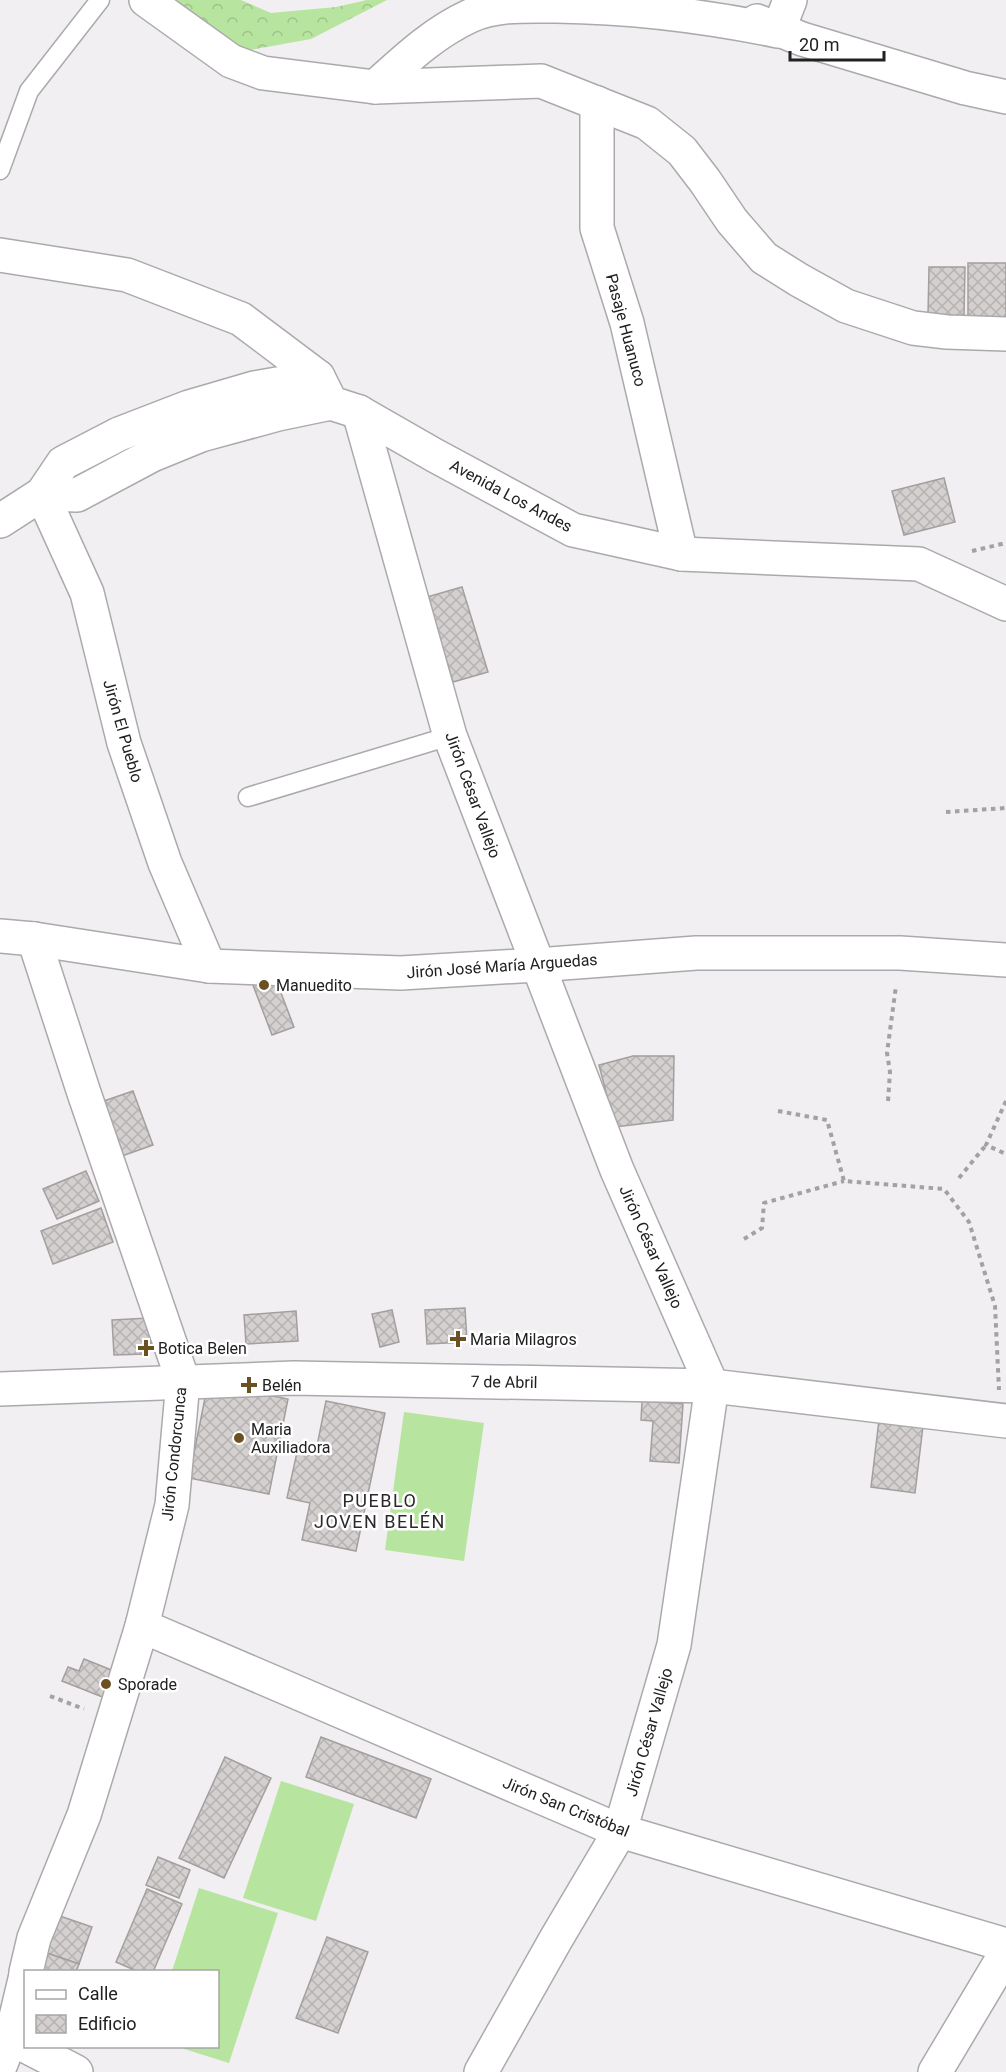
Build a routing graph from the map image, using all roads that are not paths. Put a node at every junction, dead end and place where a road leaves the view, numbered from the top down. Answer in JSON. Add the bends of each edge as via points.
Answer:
{"nodes":[{"id":1,"x":100,"y":0,"type":"edge"},
{"id":2,"x":146,"y":0,"type":"edge"},
{"id":3,"x":712,"y":0,"type":"edge"},
{"id":4,"x":790,"y":0,"type":"edge"},
{"id":5,"x":778,"y":30,"type":"junction"},
{"id":6,"x":375,"y":87,"type":"junction"},
{"id":7,"x":1006,"y":97,"type":"edge"},
{"id":8,"x":597,"y":103,"type":"junction"},
{"id":9,"x":0,"y":170,"type":"edge"},
{"id":10,"x":0,"y":255,"type":"edge"},
{"id":11,"x":1006,"y":334,"type":"edge"},
{"id":12,"x":336,"y":397,"type":"junction"},
{"id":13,"x":42,"y":494,"type":"junction"},
{"id":14,"x":3,"y":516,"type":"edge"},
{"id":15,"x":681,"y":554,"type":"junction"},
{"id":16,"x":1006,"y":604,"type":"edge"},
{"id":17,"x":450,"y":736,"type":"junction"},
{"id":18,"x":248,"y":797,"type":"dead end"},
{"id":19,"x":0,"y":936,"type":"edge"},
{"id":20,"x":34,"y":939,"type":"junction"},
{"id":21,"x":1006,"y":960,"type":"edge"},
{"id":22,"x":537,"y":965,"type":"junction"},
{"id":23,"x":209,"y":966,"type":"junction"},
{"id":24,"x":183,"y":1382,"type":"junction"},
{"id":25,"x":712,"y":1386,"type":"junction"},
{"id":26,"x":0,"y":1389,"type":"edge"},
{"id":27,"x":1003,"y":1420,"type":"edge"},
{"id":28,"x":142,"y":1626,"type":"junction"},
{"id":29,"x":620,"y":1831,"type":"junction"},
{"id":30,"x":1006,"y":1945,"type":"edge"},
{"id":31,"x":1006,"y":1953,"type":"edge"},
{"id":32,"x":27,"y":1970,"type":"edge"},
{"id":33,"x":24,"y":1983,"type":"edge"},
{"id":34,"x":12,"y":2046,"type":"edge"},
{"id":35,"x":76,"y":2072,"type":"edge"},
{"id":36,"x":481,"y":2072,"type":"edge"},
{"id":37,"x":935,"y":2072,"type":"edge"}],
"edges":[{"from":1,"to":9,"type":"lane","via":[[28,91]]},
{"from":2,"to":6,"type":"street","via":[[231,61],[263,73]]},
{"from":3,"to":5,"type":"street"},
{"from":4,"to":5,"type":"street"},
{"from":5,"to":6,"type":"street","via":[[726,20],[598,6],[514,5],[472,15],[436,35]]},
{"from":5,"to":7,"type":"street","via":[[964,88]]},
{"from":6,"to":8,"type":"street","via":[[541,81]]},
{"from":8,"to":11,"type":"street","via":[[646,123],[681,151],[764,258],[799,280],[846,306],[913,328]]},
{"from":8,"to":15,"type":"street","name":"Pasaje Huanuco","via":[[597,228],[627,322]]},
{"from":10,"to":12,"type":"street","name":"Avenida Los Andes","via":[[127,275],[241,319]]},
{"from":12,"to":13,"type":"street","via":[[254,388],[189,407],[120,434],[63,463]]},
{"from":12,"to":15,"type":"street","name":"Avenida Los Andes","via":[[573,530]]},
{"from":12,"to":17,"type":"street","name":"Jirón César Vallejo"},
{"from":13,"to":14,"type":"street"},
{"from":13,"to":23,"type":"street","name":"Jirón El Pueblo","via":[[87,593],[124,743],[165,863]]},
{"from":15,"to":16,"type":"street","name":"Avenida Los Andes","via":[[919,564]]},
{"from":17,"to":18,"type":"lane"},
{"from":17,"to":22,"type":"street","name":"Jirón César Vallejo"},
{"from":19,"to":20,"type":"street","name":"Jirón José María Arguedas"},
{"from":20,"to":23,"type":"street","name":"Jirón José María Arguedas"},
{"from":20,"to":24,"type":"street","name":"Jirón Condorcunca"},
{"from":21,"to":22,"type":"street","name":"Jirón José María Arguedas","via":[[900,953],[696,953]]},
{"from":22,"to":23,"type":"street","name":"Jirón José María Arguedas","via":[[401,973]]},
{"from":22,"to":25,"type":"street","name":"Jirón César Vallejo","via":[[617,1170]]},
{"from":24,"to":25,"type":"street","name":"7 de Abril","via":[[294,1378]]},
{"from":24,"to":26,"type":"street","name":"7 de Abril"},
{"from":24,"to":28,"type":"street","name":"Jirón Condorcunca","via":[[172,1505]]},
{"from":25,"to":27,"type":"street","name":"7 de Abril"},
{"from":25,"to":29,"type":"street","name":"Jirón César Vallejo","via":[[674,1645]]},
{"from":28,"to":29,"type":"street","name":"Jirón San Cristóbal"},
{"from":28,"to":32,"type":"street","name":"Jirón Condorcunca","via":[[84,1815],[34,1938]]},
{"from":29,"to":30,"type":"street","name":"Jirón San Cristóbal"},
{"from":29,"to":36,"type":"street","name":"Jirón César Vallejo"},
{"from":31,"to":37,"type":"street"},
{"from":33,"to":34,"type":"street","name":"Jirón Condorcunca"},
{"from":34,"to":35,"type":"street"}]}
